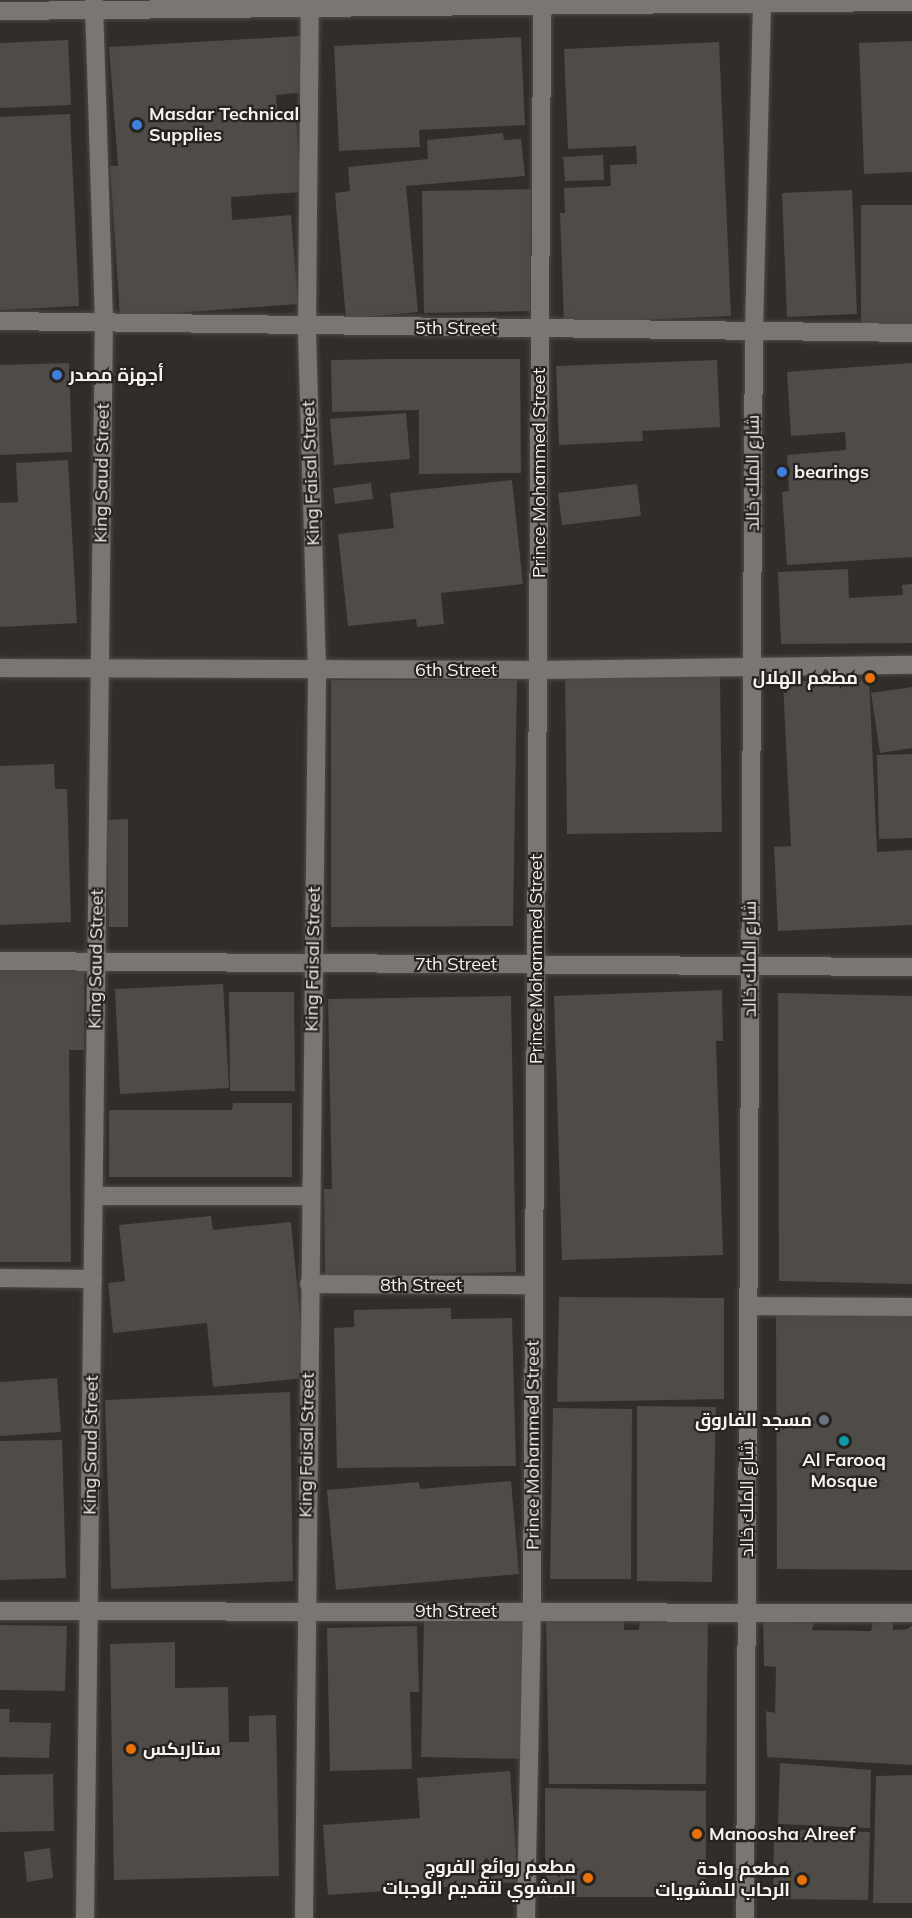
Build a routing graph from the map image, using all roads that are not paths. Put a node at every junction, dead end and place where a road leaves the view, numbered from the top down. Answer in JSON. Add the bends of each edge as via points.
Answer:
{"nodes":[{"id":1,"x":912,"y":2,"type":"edge"},
{"id":2,"x":542,"y":3,"type":"edge"},
{"id":3,"x":762,"y":3,"type":"edge"},
{"id":4,"x":310,"y":4,"type":"edge"},
{"id":5,"x":94,"y":6,"type":"edge"},
{"id":6,"x":0,"y":11,"type":"edge"},
{"id":7,"x":0,"y":321,"type":"edge"},
{"id":8,"x":104,"y":322,"type":"junction"},
{"id":9,"x":307,"y":328,"type":"junction"},
{"id":10,"x":540,"y":328,"type":"junction"},
{"id":11,"x":754,"y":331,"type":"junction"},
{"id":12,"x":912,"y":333,"type":"edge"},
{"id":13,"x":752,"y":665,"type":"junction"},
{"id":14,"x":912,"y":665,"type":"edge"},
{"id":15,"x":0,"y":668,"type":"edge"},
{"id":16,"x":99,"y":669,"type":"junction"},
{"id":17,"x":317,"y":670,"type":"junction"},
{"id":18,"x":537,"y":670,"type":"junction"},
{"id":19,"x":0,"y":961,"type":"edge"},
{"id":20,"x":96,"y":962,"type":"junction"},
{"id":21,"x":313,"y":964,"type":"junction"},
{"id":22,"x":536,"y":964,"type":"junction"},
{"id":23,"x":750,"y":965,"type":"junction"},
{"id":24,"x":912,"y":967,"type":"edge"},
{"id":25,"x":94,"y":1196,"type":"junction"},
{"id":26,"x":310,"y":1196,"type":"junction"},
{"id":27,"x":0,"y":1278,"type":"edge"},
{"id":28,"x":93,"y":1279,"type":"junction"},
{"id":29,"x":309,"y":1284,"type":"junction"},
{"id":30,"x":534,"y":1285,"type":"junction"},
{"id":31,"x":748,"y":1306,"type":"junction"},
{"id":32,"x":912,"y":1307,"type":"edge"},
{"id":33,"x":90,"y":1610,"type":"junction"},
{"id":34,"x":0,"y":1611,"type":"edge"},
{"id":35,"x":305,"y":1611,"type":"junction"},
{"id":36,"x":532,"y":1611,"type":"junction"},
{"id":37,"x":746,"y":1612,"type":"junction"},
{"id":38,"x":912,"y":1612,"type":"edge"},
{"id":39,"x":85,"y":1918,"type":"edge"},
{"id":40,"x":304,"y":1918,"type":"edge"},
{"id":41,"x":526,"y":1918,"type":"edge"},
{"id":42,"x":745,"y":1918,"type":"edge"}],
"edges":[{"from":1,"to":3,"type":"street"},
{"from":2,"to":3,"type":"street"},
{"from":2,"to":4,"type":"street"},
{"from":2,"to":10,"type":"street","name":"Prince Mohammed Street"},
{"from":3,"to":11,"type":"street","name":"شارع الملك خالد"},
{"from":4,"to":5,"type":"street"},
{"from":4,"to":9,"type":"street","name":"King Faisal Street"},
{"from":5,"to":6,"type":"street"},
{"from":5,"to":8,"type":"street","name":"King Saud Street"},
{"from":7,"to":8,"type":"street","name":"5th Street"},
{"from":8,"to":9,"type":"street","name":"5th Street"},
{"from":8,"to":16,"type":"street","name":"King Saud Street"},
{"from":9,"to":10,"type":"street","name":"5th Street"},
{"from":9,"to":17,"type":"street","name":"King Faisal Street"},
{"from":10,"to":11,"type":"street","name":"5th Street"},
{"from":10,"to":18,"type":"street","name":"Prince Mohammed Street"},
{"from":11,"to":12,"type":"street","name":"5th Street"},
{"from":11,"to":13,"type":"street","name":"شارع الملك خالد"},
{"from":13,"to":14,"type":"street","name":"6th Street"},
{"from":13,"to":18,"type":"street","name":"6th Street"},
{"from":13,"to":23,"type":"street","name":"شارع الملك خالد"},
{"from":15,"to":16,"type":"street","name":"6th Street"},
{"from":16,"to":17,"type":"street","name":"6th Street"},
{"from":16,"to":20,"type":"street","name":"King Saud Street"},
{"from":17,"to":18,"type":"street","name":"6th Street"},
{"from":17,"to":21,"type":"street","name":"King Faisal Street"},
{"from":18,"to":22,"type":"street","name":"Prince Mohammed Street"},
{"from":19,"to":20,"type":"street","name":"7th Street"},
{"from":20,"to":21,"type":"street","name":"7th Street"},
{"from":20,"to":25,"type":"street","name":"King Saud Street"},
{"from":21,"to":22,"type":"street","name":"7th Street"},
{"from":21,"to":26,"type":"street","name":"King Faisal Street"},
{"from":22,"to":23,"type":"street","name":"7th Street"},
{"from":22,"to":30,"type":"street","name":"Prince Mohammed Street"},
{"from":23,"to":24,"type":"street","name":"7th Street"},
{"from":23,"to":31,"type":"street","name":"شارع الملك خالد"},
{"from":25,"to":26,"type":"street"},
{"from":25,"to":28,"type":"street","name":"King Saud Street"},
{"from":26,"to":29,"type":"street","name":"King Faisal Street"},
{"from":27,"to":28,"type":"street"},
{"from":28,"to":33,"type":"street","name":"King Saud Street"},
{"from":29,"to":30,"type":"street","name":"8th Street"},
{"from":29,"to":35,"type":"street","name":"King Faisal Street"},
{"from":30,"to":36,"type":"street","name":"Prince Mohammed Street"},
{"from":31,"to":32,"type":"street"},
{"from":31,"to":37,"type":"street","name":"شارع الملك خالد"},
{"from":33,"to":34,"type":"street","name":"9th Street"},
{"from":33,"to":35,"type":"street","name":"9th Street"},
{"from":33,"to":39,"type":"street","name":"King Saud Street"},
{"from":35,"to":36,"type":"street","name":"9th Street"},
{"from":35,"to":40,"type":"street","name":"King Faisal Street"},
{"from":36,"to":37,"type":"street","name":"9th Street"},
{"from":36,"to":41,"type":"street","name":"Prince Mohammed Street"},
{"from":37,"to":38,"type":"street","name":"9th Street"},
{"from":37,"to":42,"type":"street","name":"شارع الملك خالد"}]}
